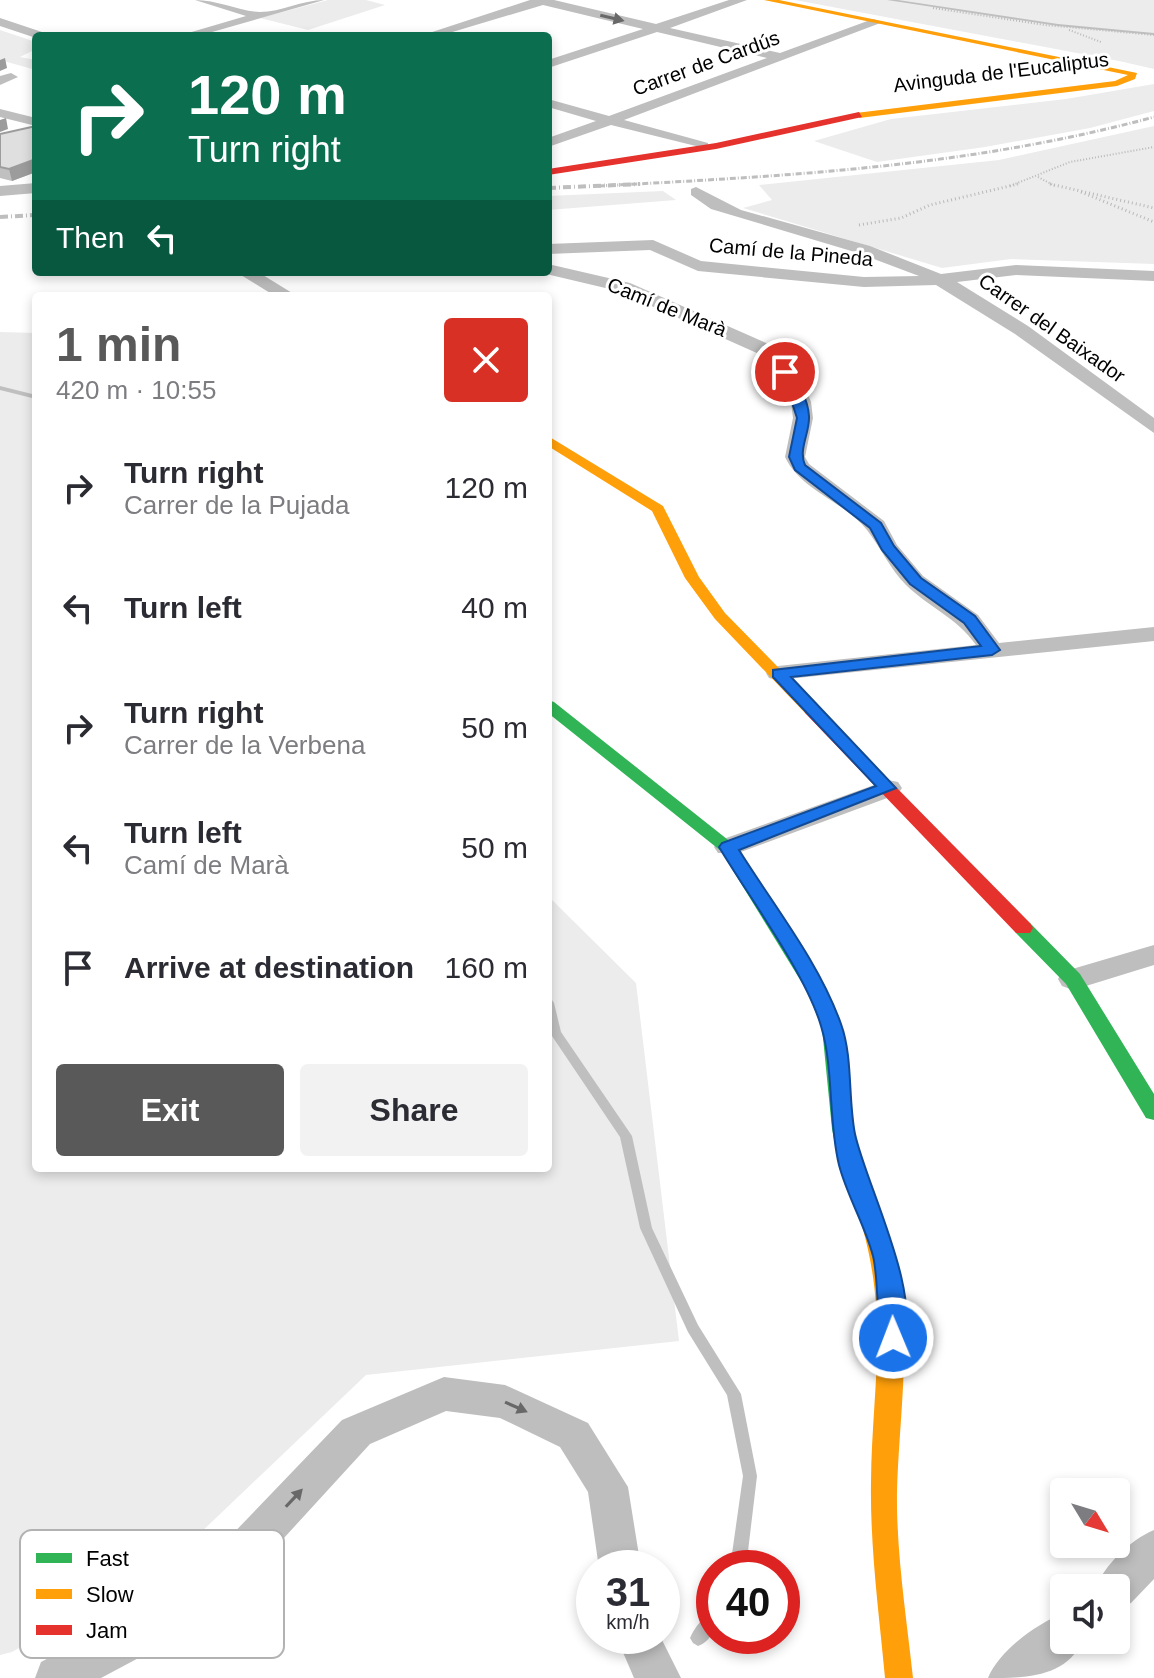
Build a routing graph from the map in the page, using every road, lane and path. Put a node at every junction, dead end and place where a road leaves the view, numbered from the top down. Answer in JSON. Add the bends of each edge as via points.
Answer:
{"nodes":[{"id":1,"x":201,"y":0,"type":"edge"},
{"id":2,"x":318,"y":0,"type":"edge"},
{"id":3,"x":741,"y":0,"type":"edge"},
{"id":4,"x":768,"y":0,"type":"edge"},
{"id":5,"x":542,"y":1,"type":"edge"},
{"id":6,"x":929,"y":7,"type":"dead end"},
{"id":7,"x":259,"y":16,"type":"junction"},
{"id":8,"x":0,"y":22,"type":"edge"},
{"id":9,"x":877,"y":22,"type":"junction"},
{"id":10,"x":657,"y":28,"type":"junction"},
{"id":11,"x":199,"y":32,"type":"edge"},
{"id":12,"x":439,"y":32,"type":"edge"},
{"id":13,"x":32,"y":33,"type":"edge"},
{"id":14,"x":1154,"y":35,"type":"edge"},
{"id":15,"x":781,"y":57,"type":"junction"},
{"id":16,"x":552,"y":63,"type":"edge"},
{"id":17,"x":552,"y":104,"type":"edge"},
{"id":18,"x":0,"y":113,"type":"edge"},
{"id":19,"x":610,"y":120,"type":"junction"},
{"id":20,"x":32,"y":123,"type":"edge"},
{"id":21,"x":32,"y":126,"type":"edge"},
{"id":22,"x":12,"y":135,"type":"edge"},
{"id":23,"x":552,"y":142,"type":"edge"},
{"id":24,"x":703,"y":146,"type":"junction"},
{"id":25,"x":1154,"y":147,"type":"edge"},
{"id":26,"x":552,"y":172,"type":"edge"},
{"id":27,"x":1037,"y":176,"type":"junction"},
{"id":28,"x":32,"y":188,"type":"edge"},
{"id":29,"x":1077,"y":190,"type":"junction"},
{"id":30,"x":0,"y":191,"type":"edge"},
{"id":31,"x":696,"y":192,"type":"dead end"},
{"id":32,"x":1154,"y":208,"type":"edge"},
{"id":33,"x":1154,"y":222,"type":"edge"},
{"id":34,"x":819,"y":236,"type":"junction"},
{"id":35,"x":552,"y":249,"type":"edge"},
{"id":36,"x":552,"y":270,"type":"edge"},
{"id":37,"x":250,"y":276,"type":"edge"},
{"id":38,"x":1154,"y":276,"type":"edge"},
{"id":39,"x":939,"y":280,"type":"junction"},
{"id":40,"x":269,"y":292,"type":"edge"},
{"id":41,"x":1154,"y":427,"type":"edge"},
{"id":42,"x":552,"y":443,"type":"edge"},
{"id":43,"x":1154,"y":634,"type":"edge"},
{"id":44,"x":992,"y":650,"type":"junction"},
{"id":45,"x":778,"y":673,"type":"junction"},
{"id":46,"x":552,"y":708,"type":"edge"},
{"id":47,"x":888,"y":788,"type":"junction"},
{"id":48,"x":728,"y":847,"type":"junction"},
{"id":49,"x":1154,"y":955,"type":"edge"},
{"id":50,"x":1073,"y":979,"type":"junction"},
{"id":51,"x":1154,"y":1112,"type":"edge"},
{"id":52,"x":264,"y":1530,"type":"edge"},
{"id":53,"x":617,"y":1550,"type":"edge"},
{"id":54,"x":1154,"y":1550,"type":"edge"},
{"id":55,"x":1130,"y":1575,"type":"edge"},
{"id":56,"x":1050,"y":1645,"type":"edge"},
{"id":57,"x":644,"y":1654,"type":"edge"},
{"id":58,"x":95,"y":1658,"type":"edge"},
{"id":59,"x":57,"y":1678,"type":"edge"},
{"id":60,"x":659,"y":1678,"type":"edge"},
{"id":61,"x":899,"y":1678,"type":"edge"},
{"id":62,"x":1010,"y":1678,"type":"edge"}],
"edges":[{"from":1,"to":7,"type":"street"},
{"from":2,"to":7,"type":"street"},
{"from":3,"to":10,"type":"street"},
{"from":4,"to":9,"type":"street"},
{"from":5,"to":10,"type":"street","one_way":true},
{"from":5,"to":12,"type":"street"},
{"from":6,"to":14,"type":"path"},
{"from":7,"to":11,"type":"street"},
{"from":8,"to":13,"type":"street"},
{"from":9,"to":15,"type":"street","name":"Carrer de Cardús"},
{"from":9,"to":24,"type":"street","name":"Avinguda de l'Eucaliptus","via":[[1133,73],[1093,87],[828,119]]},
{"from":10,"to":15,"type":"street"},
{"from":10,"to":16,"type":"street"},
{"from":15,"to":19,"type":"street","name":"Carrer de Cardús"},
{"from":17,"to":19,"type":"street"},
{"from":18,"to":20,"type":"street"},
{"from":19,"to":23,"type":"street","name":"Carrer de Cardús"},
{"from":19,"to":24,"type":"street"},
{"from":21,"to":22,"type":"street"},
{"from":24,"to":26,"type":"street","name":"Avinguda de l'Eucaliptus"},
{"from":25,"to":27,"type":"path","via":[[1070,162]]},
{"from":27,"to":29,"type":"path"},
{"from":27,"to":34,"type":"path","via":[[901,218],[838,227]]},
{"from":28,"to":30,"type":"street"},
{"from":29,"to":32,"type":"path"},
{"from":29,"to":33,"type":"path"},
{"from":31,"to":34,"type":"street","name":"Carrer del Baixador","via":[[735,213]]},
{"from":34,"to":39,"type":"street","name":"Carrer del Baixador"},
{"from":35,"to":39,"type":"street","name":"Camí de la Pineda","via":[[639,244],[664,248],[711,268],[864,282]]},
{"from":36,"to":44,"type":"street","name":"Camí de Marà","via":[[624,287],[766,350],[801,402],[795,457],[800,467],[876,526],[915,581],[970,620]]},
{"from":37,"to":40,"type":"street"},
{"from":38,"to":39,"type":"street","name":"Camí de la Pineda","via":[[1016,270]]},
{"from":39,"to":41,"type":"street","name":"Carrer del Baixador","via":[[983,304]]},
{"from":42,"to":45,"type":"street","via":[[658,509],[692,578],[720,616]]},
{"from":43,"to":44,"type":"street"},
{"from":44,"to":45,"type":"street"},
{"from":45,"to":47,"type":"street"},
{"from":46,"to":48,"type":"street"},
{"from":47,"to":48,"type":"street"},
{"from":47,"to":50,"type":"street"},
{"from":48,"to":61,"type":"street","via":[[817,991],[832,1028],[851,1167],[884,1254],[893,1338],[884,1512]]},
{"from":49,"to":50,"type":"street"},
{"from":50,"to":51,"type":"street"},
{"from":52,"to":53,"type":"street","one_way":true,"via":[[356,1432],[444,1394],[505,1402],[574,1435],[608,1487]]},
{"from":54,"to":55,"type":"street"},
{"from":56,"to":62,"type":"street"},
{"from":57,"to":60,"type":"street"},
{"from":59,"to":58,"type":"street","one_way":true}]}
